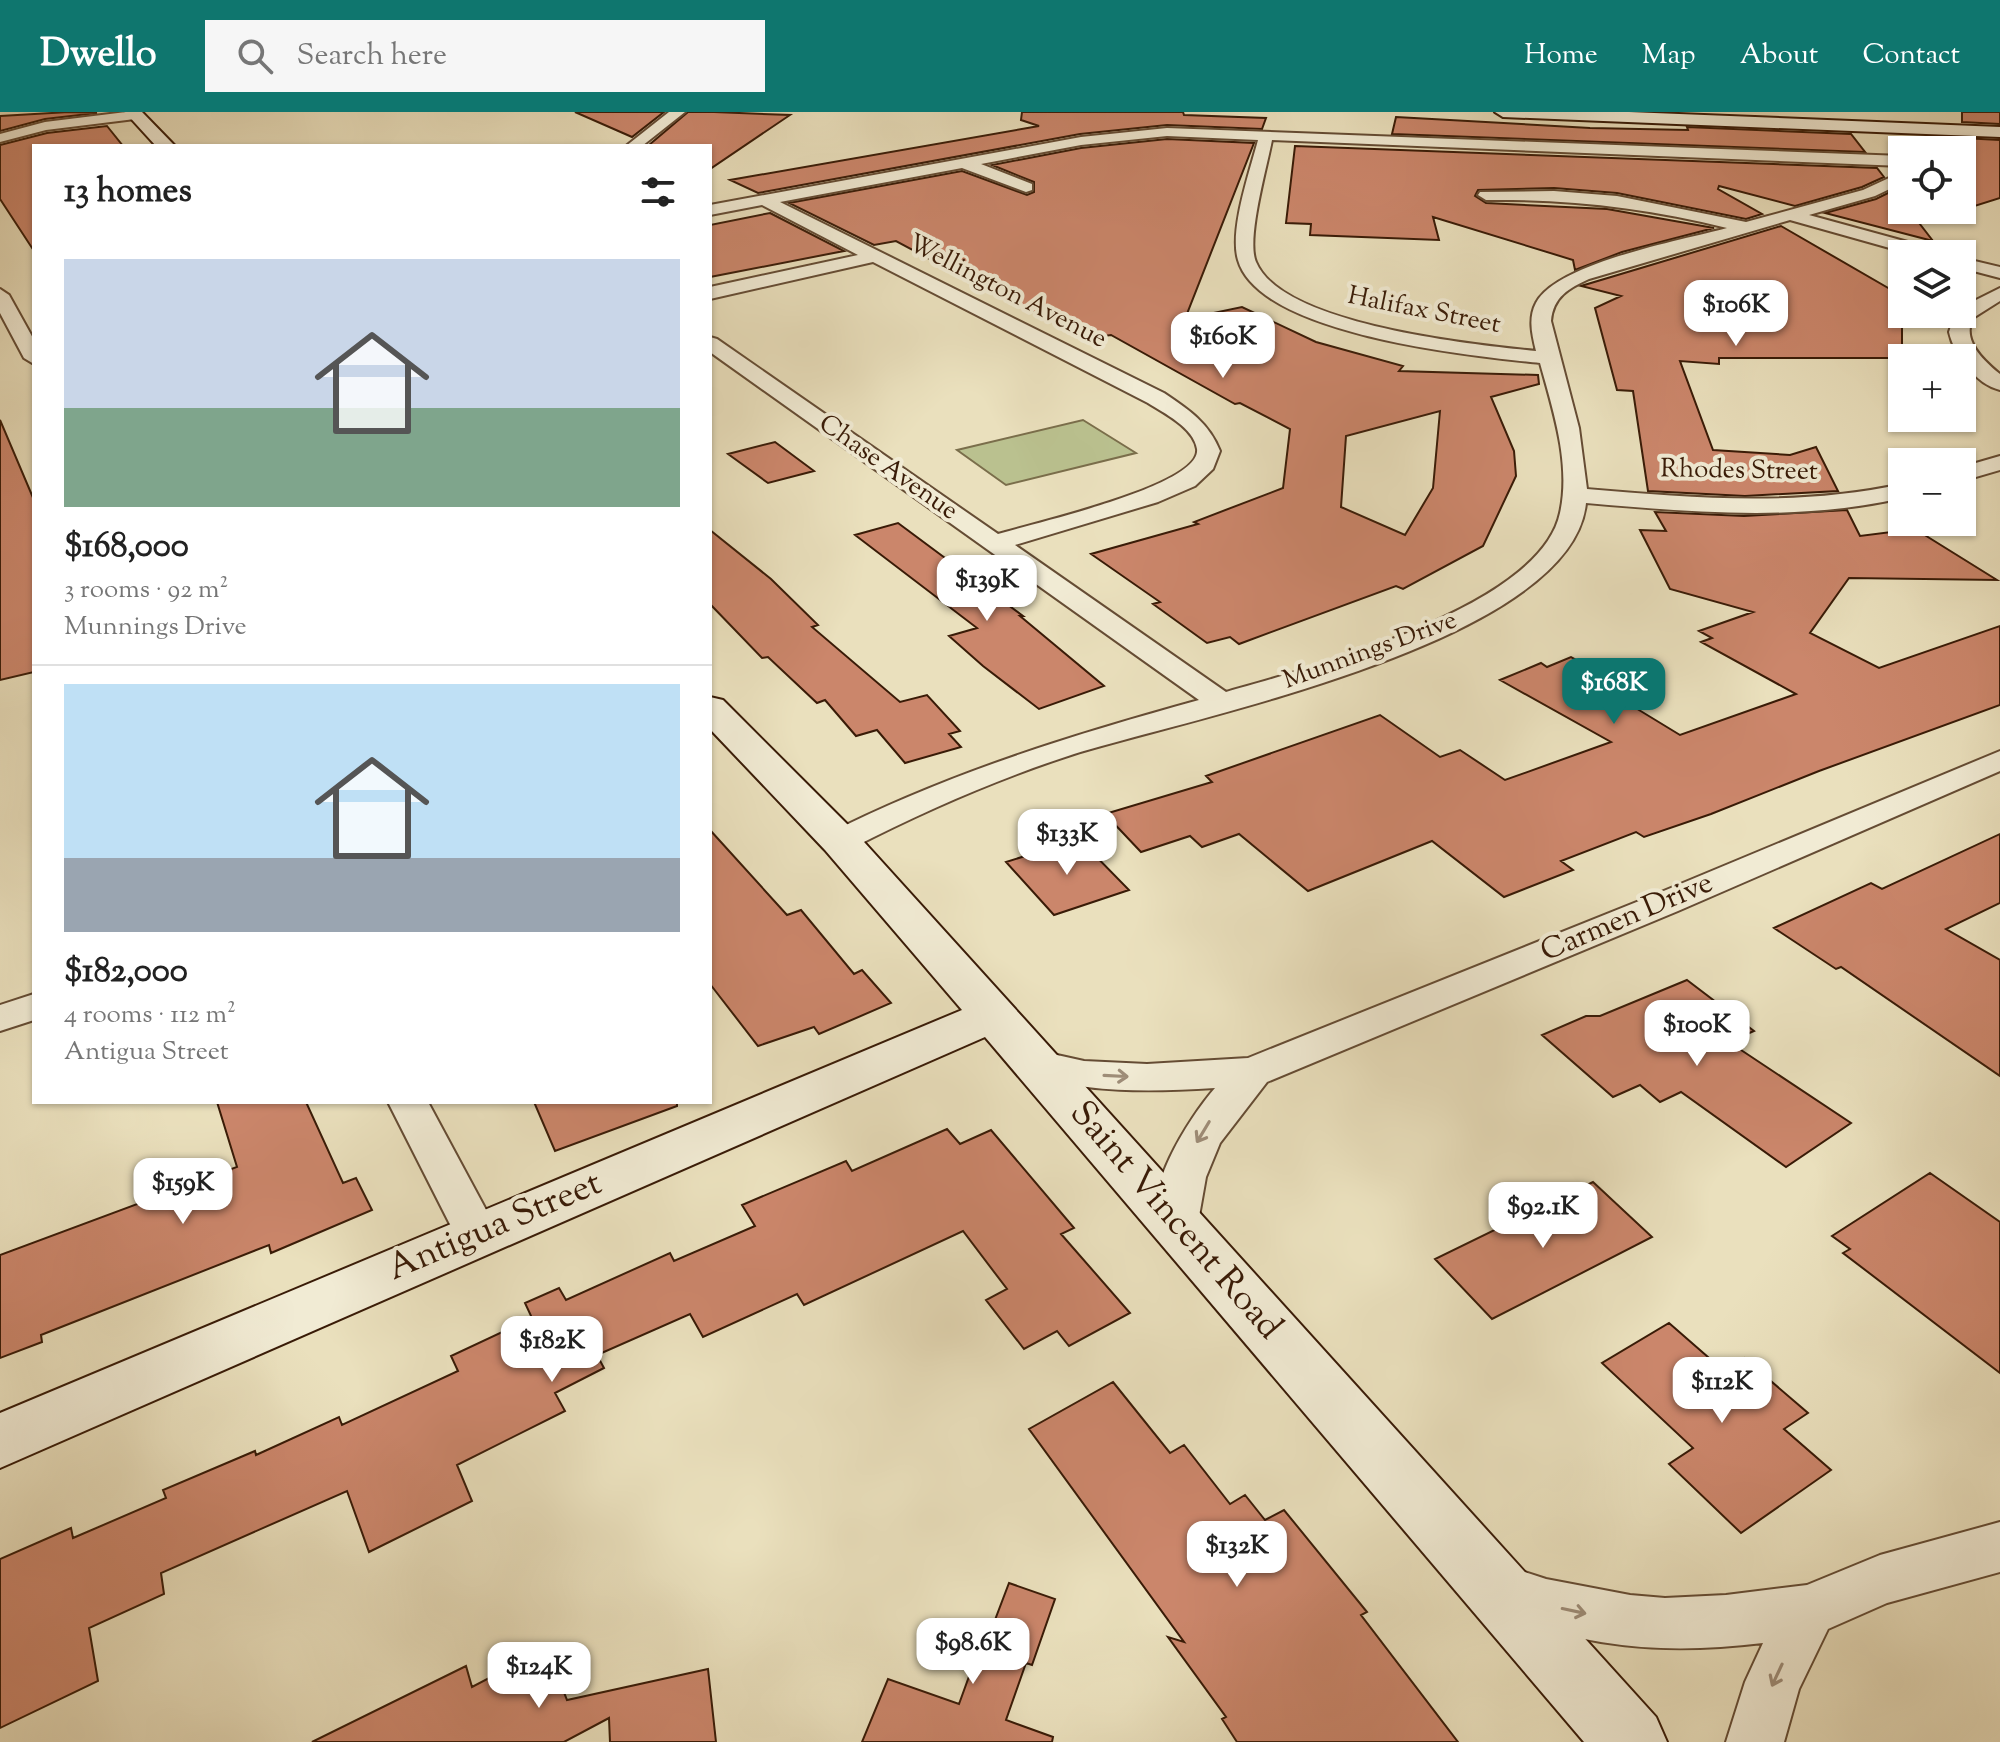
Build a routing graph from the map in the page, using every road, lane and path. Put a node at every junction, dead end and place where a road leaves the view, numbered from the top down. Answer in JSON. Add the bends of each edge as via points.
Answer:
{"nodes":[{"id":1,"x":678,"y":112,"type":"edge"},
{"id":2,"x":1503,"y":112,"type":"edge"},
{"id":3,"x":134,"y":113,"type":"edge"},
{"id":4,"x":1881,"y":127,"type":"junction"},
{"id":5,"x":1567,"y":131,"type":"junction"},
{"id":6,"x":2000,"y":132,"type":"edge"},
{"id":7,"x":1266,"y":135,"type":"junction"},
{"id":8,"x":1888,"y":136,"type":"edge"},
{"id":9,"x":0,"y":138,"type":"edge"},
{"id":10,"x":164,"y":144,"type":"edge"},
{"id":11,"x":636,"y":144,"type":"edge"},
{"id":12,"x":1888,"y":160,"type":"edge"},
{"id":13,"x":963,"y":163,"type":"junction"},
{"id":14,"x":1888,"y":185,"type":"edge"},
{"id":15,"x":1026,"y":187,"type":"dead end"},
{"id":16,"x":1486,"y":195,"type":"dead end"},
{"id":17,"x":764,"y":200,"type":"junction"},
{"id":18,"x":712,"y":210,"type":"edge"},
{"id":19,"x":1790,"y":215,"type":"junction"},
{"id":20,"x":1746,"y":227,"type":"junction"},
{"id":21,"x":1888,"y":242,"type":"edge"},
{"id":22,"x":876,"y":256,"type":"junction"},
{"id":23,"x":1976,"y":267,"type":"edge"},
{"id":24,"x":2000,"y":273,"type":"edge"},
{"id":25,"x":712,"y":293,"type":"edge"},
{"id":26,"x":2000,"y":294,"type":"edge"},
{"id":27,"x":0,"y":297,"type":"edge"},
{"id":28,"x":712,"y":344,"type":"edge"},
{"id":29,"x":32,"y":354,"type":"edge"},
{"id":30,"x":1548,"y":358,"type":"junction"},
{"id":31,"x":2000,"y":384,"type":"edge"},
{"id":32,"x":2000,"y":463,"type":"edge"},
{"id":33,"x":1976,"y":470,"type":"edge"},
{"id":34,"x":1888,"y":493,"type":"edge"},
{"id":35,"x":1574,"y":495,"type":"junction"},
{"id":36,"x":994,"y":543,"type":"junction"},
{"id":37,"x":1223,"y":703,"type":"junction"},
{"id":38,"x":712,"y":710,"type":"edge"},
{"id":39,"x":2000,"y":760,"type":"edge"},
{"id":40,"x":840,"y":841,"type":"junction"},
{"id":41,"x":32,"y":1008,"type":"edge"},
{"id":42,"x":992,"y":1015,"type":"junction"},
{"id":43,"x":0,"y":1018,"type":"edge"},
{"id":44,"x":1039,"y":1065,"type":"junction"},
{"id":45,"x":1253,"y":1072,"type":"junction"},
{"id":46,"x":409,"y":1104,"type":"edge"},
{"id":47,"x":1176,"y":1222,"type":"junction"},
{"id":48,"x":477,"y":1234,"type":"junction"},
{"id":49,"x":0,"y":1441,"type":"edge"},
{"id":50,"x":2000,"y":1547,"type":"edge"},
{"id":51,"x":1499,"y":1590,"type":"junction"},
{"id":52,"x":1809,"y":1611,"type":"junction"},
{"id":53,"x":1631,"y":1742,"type":"edge"},
{"id":54,"x":1755,"y":1742,"type":"edge"}],
"edges":[{"from":1,"to":11,"type":"street"},
{"from":2,"to":5,"type":"street"},
{"from":3,"to":9,"type":"street"},
{"from":3,"to":10,"type":"street"},
{"from":4,"to":5,"type":"street"},
{"from":4,"to":6,"type":"street"},
{"from":4,"to":8,"type":"street"},
{"from":5,"to":7,"type":"street"},
{"from":5,"to":12,"type":"street"},
{"from":7,"to":13,"type":"street","via":[[1138,134]]},
{"from":7,"to":30,"type":"street","name":"Halifax Street","via":[[1245,244],[1249,266],[1265,286],[1329,318],[1383,334]]},
{"from":13,"to":15,"type":"street"},
{"from":13,"to":17,"type":"street"},
{"from":14,"to":19,"type":"street","name":"Munnings Drive"},
{"from":16,"to":20,"type":"street","via":[[1602,197]]},
{"from":17,"to":18,"type":"street"},
{"from":17,"to":22,"type":"street","name":"Wellington Avenue"},
{"from":19,"to":20,"type":"street","name":"Munnings Drive"},
{"from":19,"to":21,"type":"street"},
{"from":20,"to":30,"type":"street","name":"Munnings Drive","via":[[1610,265],[1565,284],[1545,301],[1541,313]]},
{"from":22,"to":25,"type":"street"},
{"from":22,"to":36,"type":"street","name":"Wellington Avenue","via":[[1156,398],[1204,438],[1209,451],[1205,464],[1187,481]]},
{"from":23,"to":24,"type":"street"},
{"from":26,"to":31,"type":"street","via":[[1973,308],[1959,327],[1968,353]]},
{"from":27,"to":29,"type":"street"},
{"from":28,"to":36,"type":"street","name":"Chase Avenue"},
{"from":30,"to":35,"type":"street","name":"Munnings Drive","via":[[1572,449]]},
{"from":32,"to":33,"type":"street"},
{"from":34,"to":35,"type":"street","name":"Rhodes Street","via":[[1835,502],[1746,505]]},
{"from":35,"to":37,"type":"street","name":"Munnings Drive","via":[[1568,529],[1549,555],[1492,601],[1375,655]]},
{"from":36,"to":37,"type":"street","name":"Chase Avenue"},
{"from":37,"to":40,"type":"street","name":"Munnings Drive","via":[[982,775]]},
{"from":38,"to":40,"type":"street","name":"Saint Vincent Road"},
{"from":39,"to":45,"type":"street","name":"Carmen Drive"},
{"from":40,"to":42,"type":"street","name":"Saint Vincent Road"},
{"from":41,"to":43,"type":"street"},
{"from":42,"to":44,"type":"street","name":"Saint Vincent Road"},
{"from":42,"to":48,"type":"street","name":"Antigua Street"},
{"from":44,"to":45,"type":"street","name":"Carmen Drive","one_way":true,"via":[[1084,1075],[1147,1078]]},
{"from":44,"to":47,"type":"street","name":"Saint Vincent Road"},
{"from":45,"to":47,"type":"street","name":"Carmen Drive","one_way":true,"via":[[1217,1111],[1190,1156]]},
{"from":46,"to":48,"type":"street"},
{"from":47,"to":51,"type":"street","name":"Saint Vincent Road"},
{"from":48,"to":49,"type":"street","name":"Antigua Street"},
{"from":50,"to":52,"type":"street","via":[[1880,1580]]},
{"from":51,"to":52,"type":"street","one_way":true,"via":[[1546,1605],[1641,1622],[1697,1623]]},
{"from":51,"to":53,"type":"street","name":"Saint Vincent Road"},
{"from":52,"to":54,"type":"street","one_way":true,"via":[[1773,1682]]}]}
